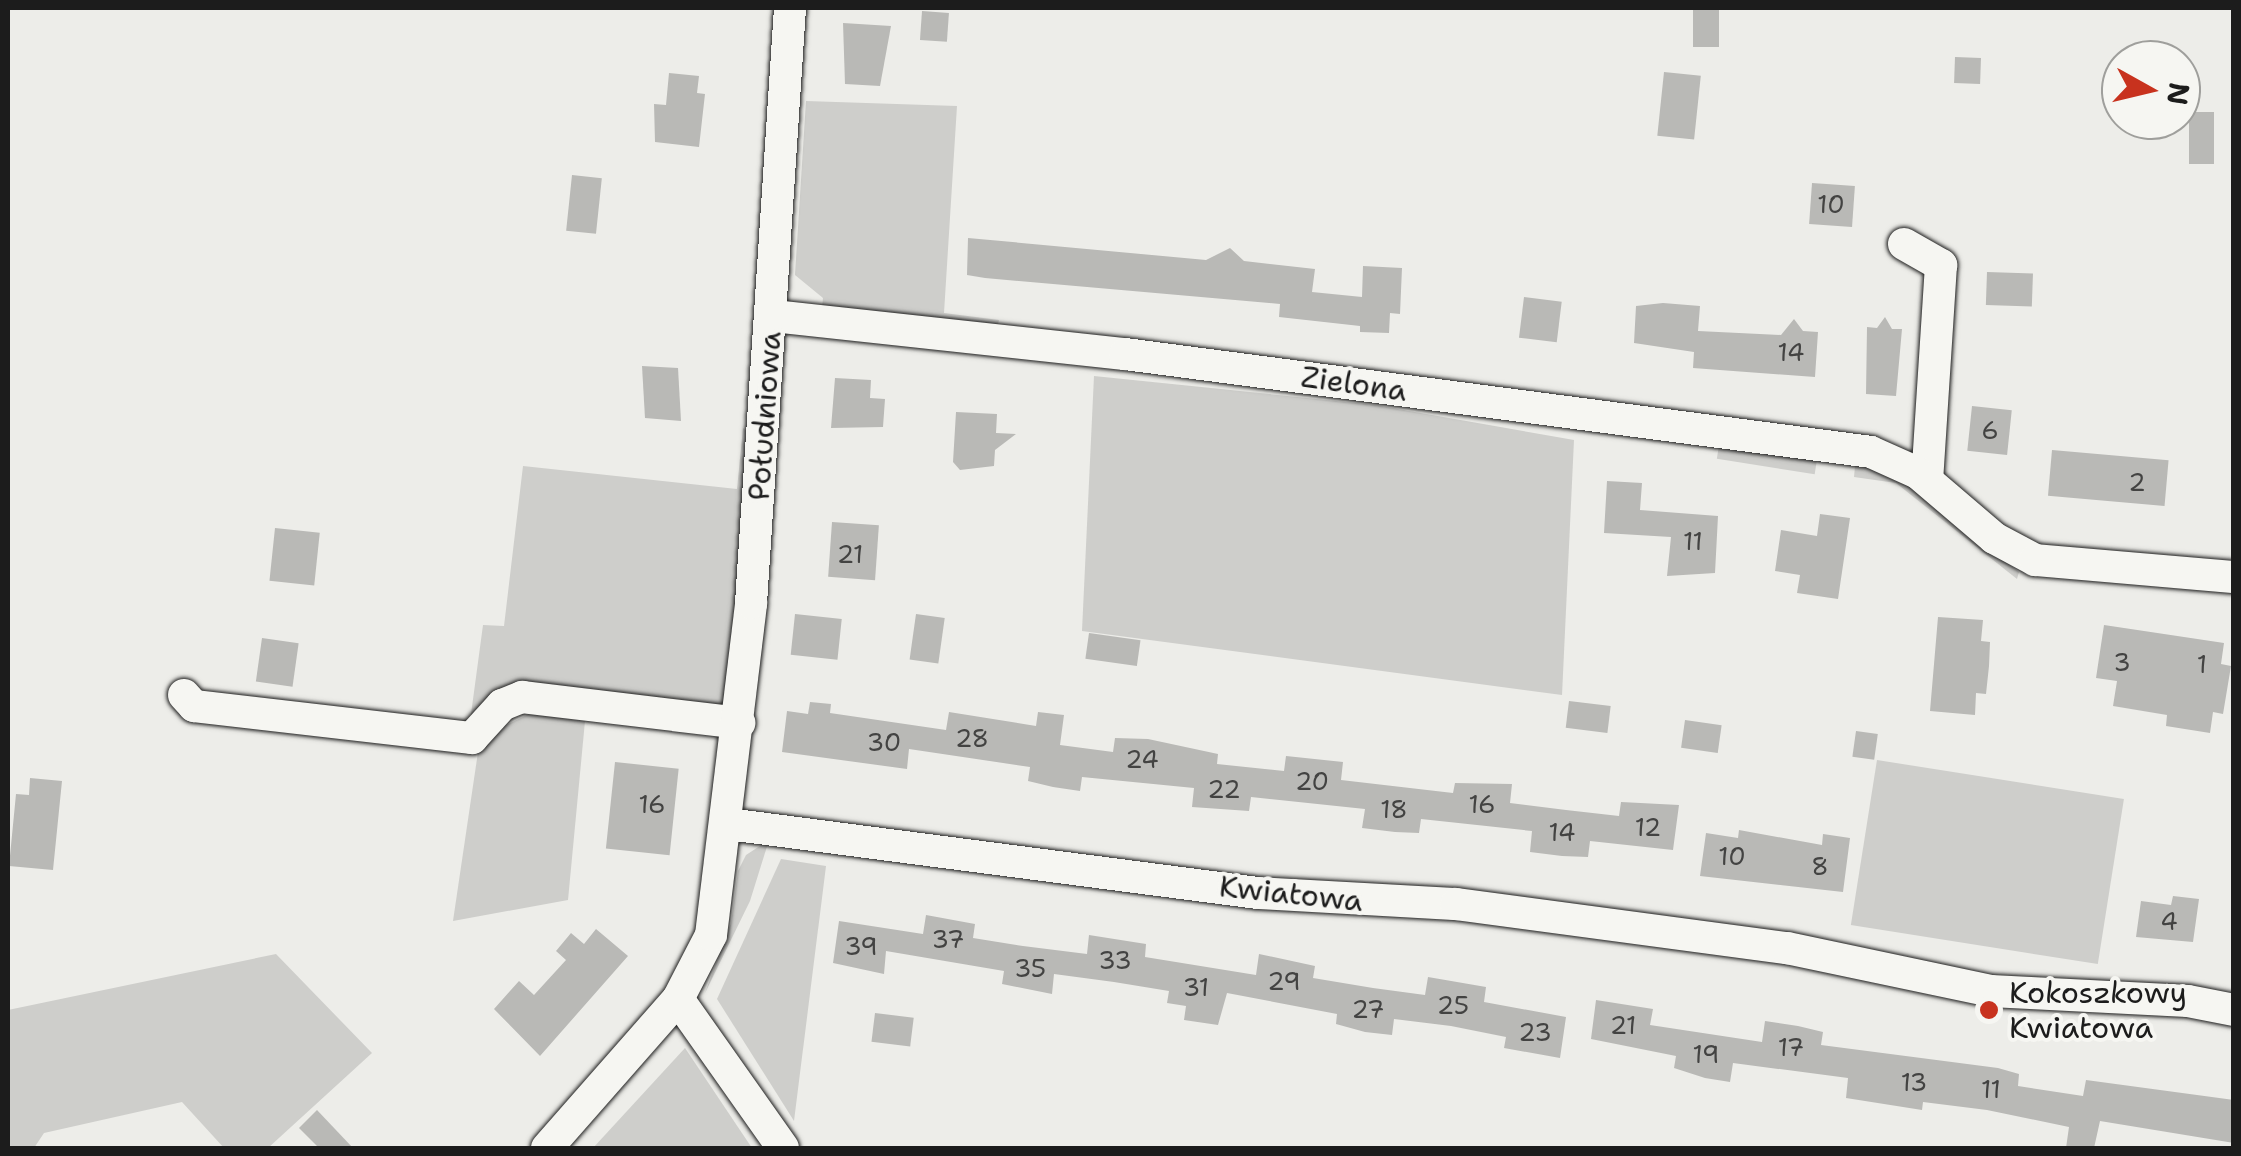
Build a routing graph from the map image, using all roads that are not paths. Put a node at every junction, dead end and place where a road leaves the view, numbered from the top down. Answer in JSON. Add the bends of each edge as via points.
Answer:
{"nodes":[{"id":1,"x":790,"y":8,"type":"edge"},
{"id":2,"x":1904,"y":244,"type":"dead end"},
{"id":3,"x":773,"y":316,"type":"junction"},
{"id":4,"x":1927,"y":480,"type":"junction"},
{"id":5,"x":2234,"y":577,"type":"edge"},
{"id":6,"x":184,"y":695,"type":"dead end"},
{"id":7,"x":739,"y":723,"type":"junction"},
{"id":8,"x":728,"y":824,"type":"junction"},
{"id":9,"x":678,"y":999,"type":"junction"},
{"id":10,"x":2234,"y":1010,"type":"edge"},
{"id":11,"x":547,"y":1148,"type":"edge"},
{"id":12,"x":782,"y":1148,"type":"edge"}],
"edges":[{"from":1,"to":3,"type":"street","name":"Południowa"},
{"from":2,"to":4,"type":"street","via":[[1942,265]]},
{"from":3,"to":4,"type":"street","name":"Zielona","via":[[1108,352],[1871,452]]},
{"from":3,"to":7,"type":"street","name":"Południowa"},
{"from":4,"to":5,"type":"street","name":"Zielona","via":[[1994,538],[2035,560]]},
{"from":6,"to":7,"type":"street","via":[[194,706],[472,738],[502,705],[522,697]]},
{"from":7,"to":8,"type":"street","name":"Południowa"},
{"from":8,"to":9,"type":"street","via":[[711,936]]},
{"from":8,"to":10,"type":"street","name":"Kwiatowa","via":[[1258,893],[1456,904],[1787,948],[1991,991],[2188,1001]]},
{"from":9,"to":11,"type":"street"},
{"from":9,"to":12,"type":"street"}]}
